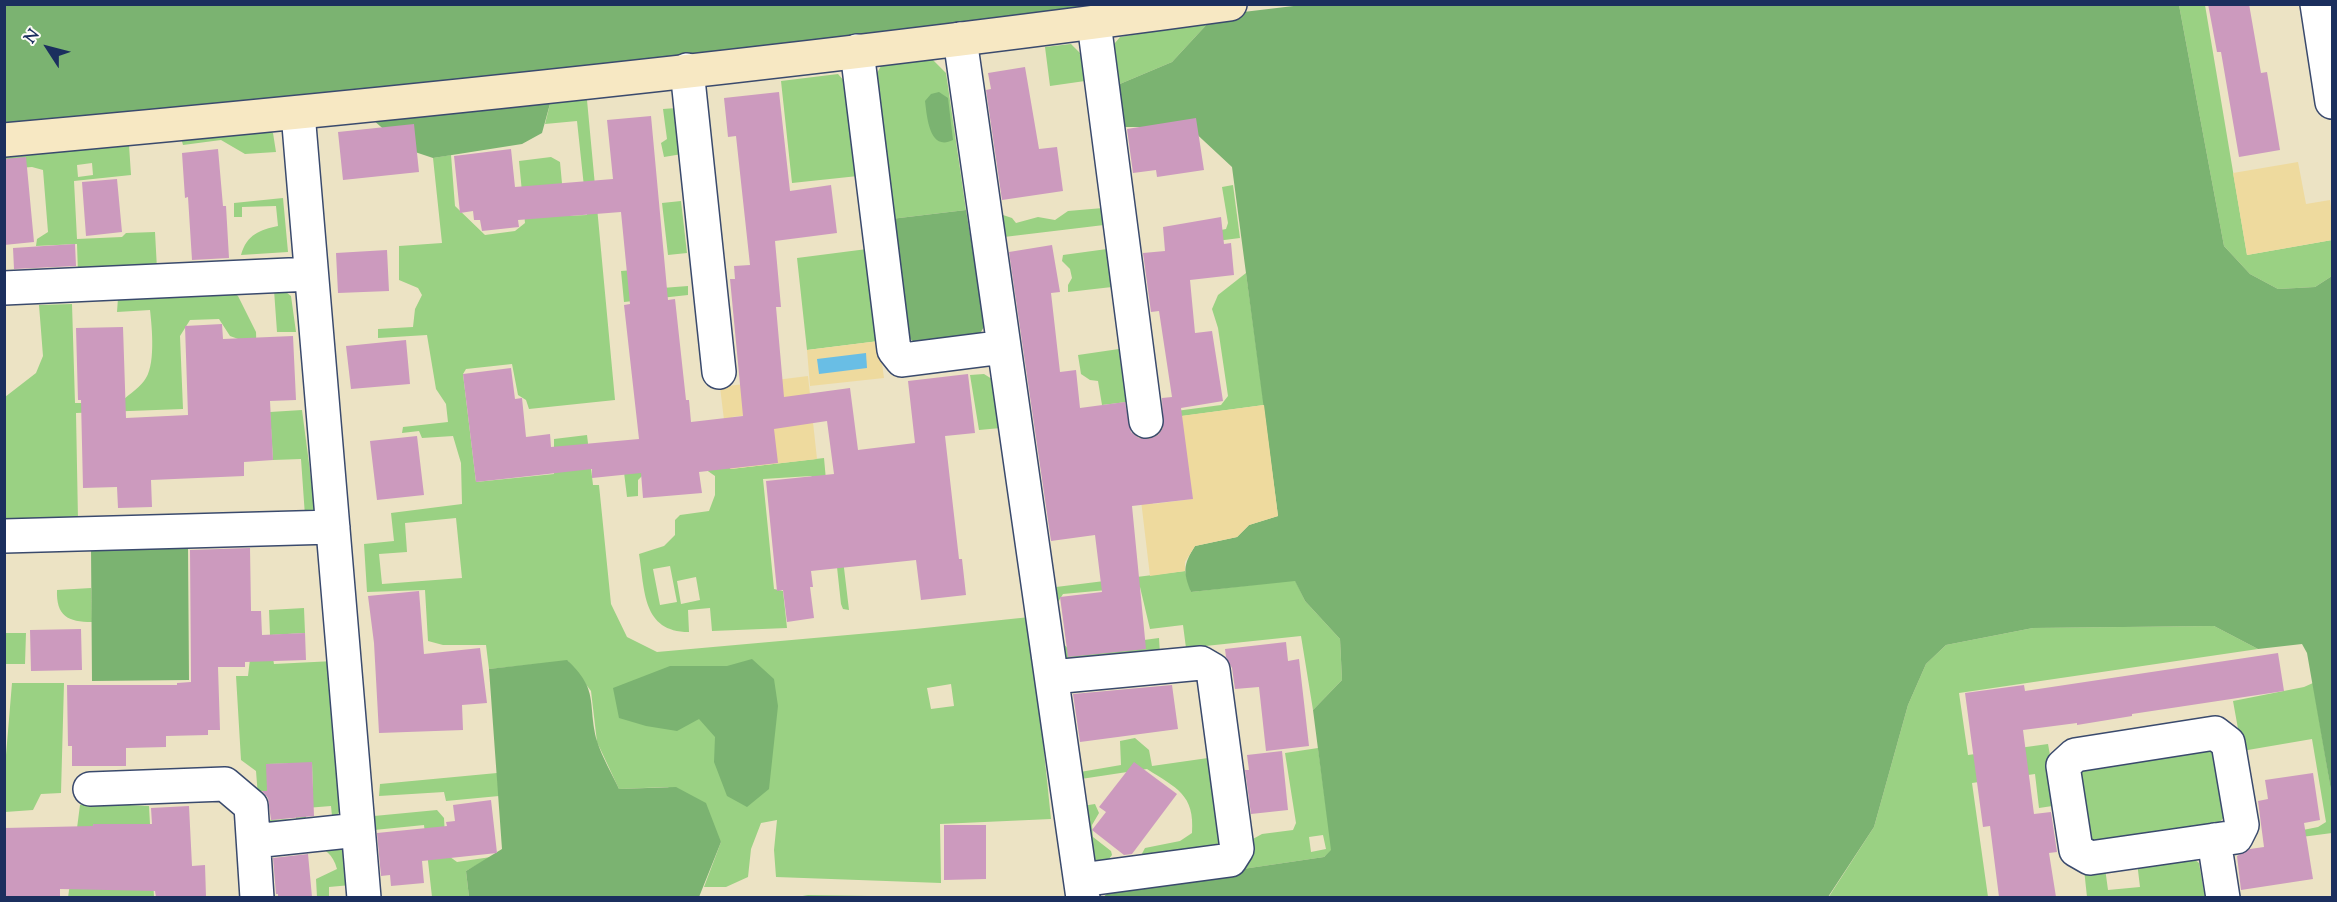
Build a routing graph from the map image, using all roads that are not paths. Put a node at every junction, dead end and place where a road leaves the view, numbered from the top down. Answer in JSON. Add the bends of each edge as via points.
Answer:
{"nodes":[{"id":1,"x":1230,"y":4,"type":"edge"},
{"id":2,"x":2317,"y":4,"type":"edge"},
{"id":3,"x":1094,"y":23,"type":"junction"},
{"id":4,"x":960,"y":39,"type":"junction"},
{"id":5,"x":857,"y":51,"type":"junction"},
{"id":6,"x":687,"y":70,"type":"junction"},
{"id":7,"x":2332,"y":102,"type":"edge"},
{"id":8,"x":298,"y":114,"type":"junction"},
{"id":9,"x":4,"y":140,"type":"edge"},
{"id":10,"x":311,"y":274,"type":"junction"},
{"id":11,"x":4,"y":288,"type":"edge"},
{"id":12,"x":1004,"y":346,"type":"junction"},
{"id":13,"x":719,"y":372,"type":"dead end"},
{"id":14,"x":1146,"y":422,"type":"dead end"},
{"id":15,"x":333,"y":527,"type":"junction"},
{"id":16,"x":4,"y":536,"type":"edge"},
{"id":17,"x":1052,"y":677,"type":"junction"},
{"id":18,"x":90,"y":789,"type":"dead end"},
{"id":19,"x":358,"y":830,"type":"junction"},
{"id":20,"x":2214,"y":840,"type":"junction"},
{"id":21,"x":254,"y":841,"type":"junction"},
{"id":22,"x":1082,"y":889,"type":"edge"},
{"id":23,"x":257,"y":897,"type":"edge"},
{"id":24,"x":364,"y":897,"type":"edge"},
{"id":25,"x":2223,"y":897,"type":"edge"}],
"edges":[{"from":1,"to":3,"type":"street"},
{"from":2,"to":7,"type":"street"},
{"from":3,"to":4,"type":"street"},
{"from":3,"to":14,"type":"street"},
{"from":4,"to":5,"type":"street"},
{"from":4,"to":12,"type":"street"},
{"from":5,"to":6,"type":"street"},
{"from":5,"to":12,"type":"street","via":[[894,350],[902,360]]},
{"from":6,"to":8,"type":"street"},
{"from":6,"to":13,"type":"street"},
{"from":8,"to":9,"type":"street"},
{"from":8,"to":10,"type":"street"},
{"from":10,"to":11,"type":"street"},
{"from":10,"to":15,"type":"street"},
{"from":12,"to":17,"type":"street"},
{"from":15,"to":16,"type":"street"},
{"from":15,"to":19,"type":"street"},
{"from":17,"to":22,"type":"street"},
{"from":17,"to":22,"type":"street","via":[[1201,663],[1213,670],[1237,849],[1230,860]]},
{"from":18,"to":21,"type":"street","via":[[225,784],[251,806]]},
{"from":19,"to":21,"type":"street"},
{"from":19,"to":24,"type":"street"},
{"from":20,"to":20,"type":"street","via":[[2090,858],[2076,850],[2063,766],[2075,755],[2215,733],[2228,743],[2242,825],[2236,837]]},
{"from":20,"to":25,"type":"street"},
{"from":21,"to":23,"type":"street"}]}
